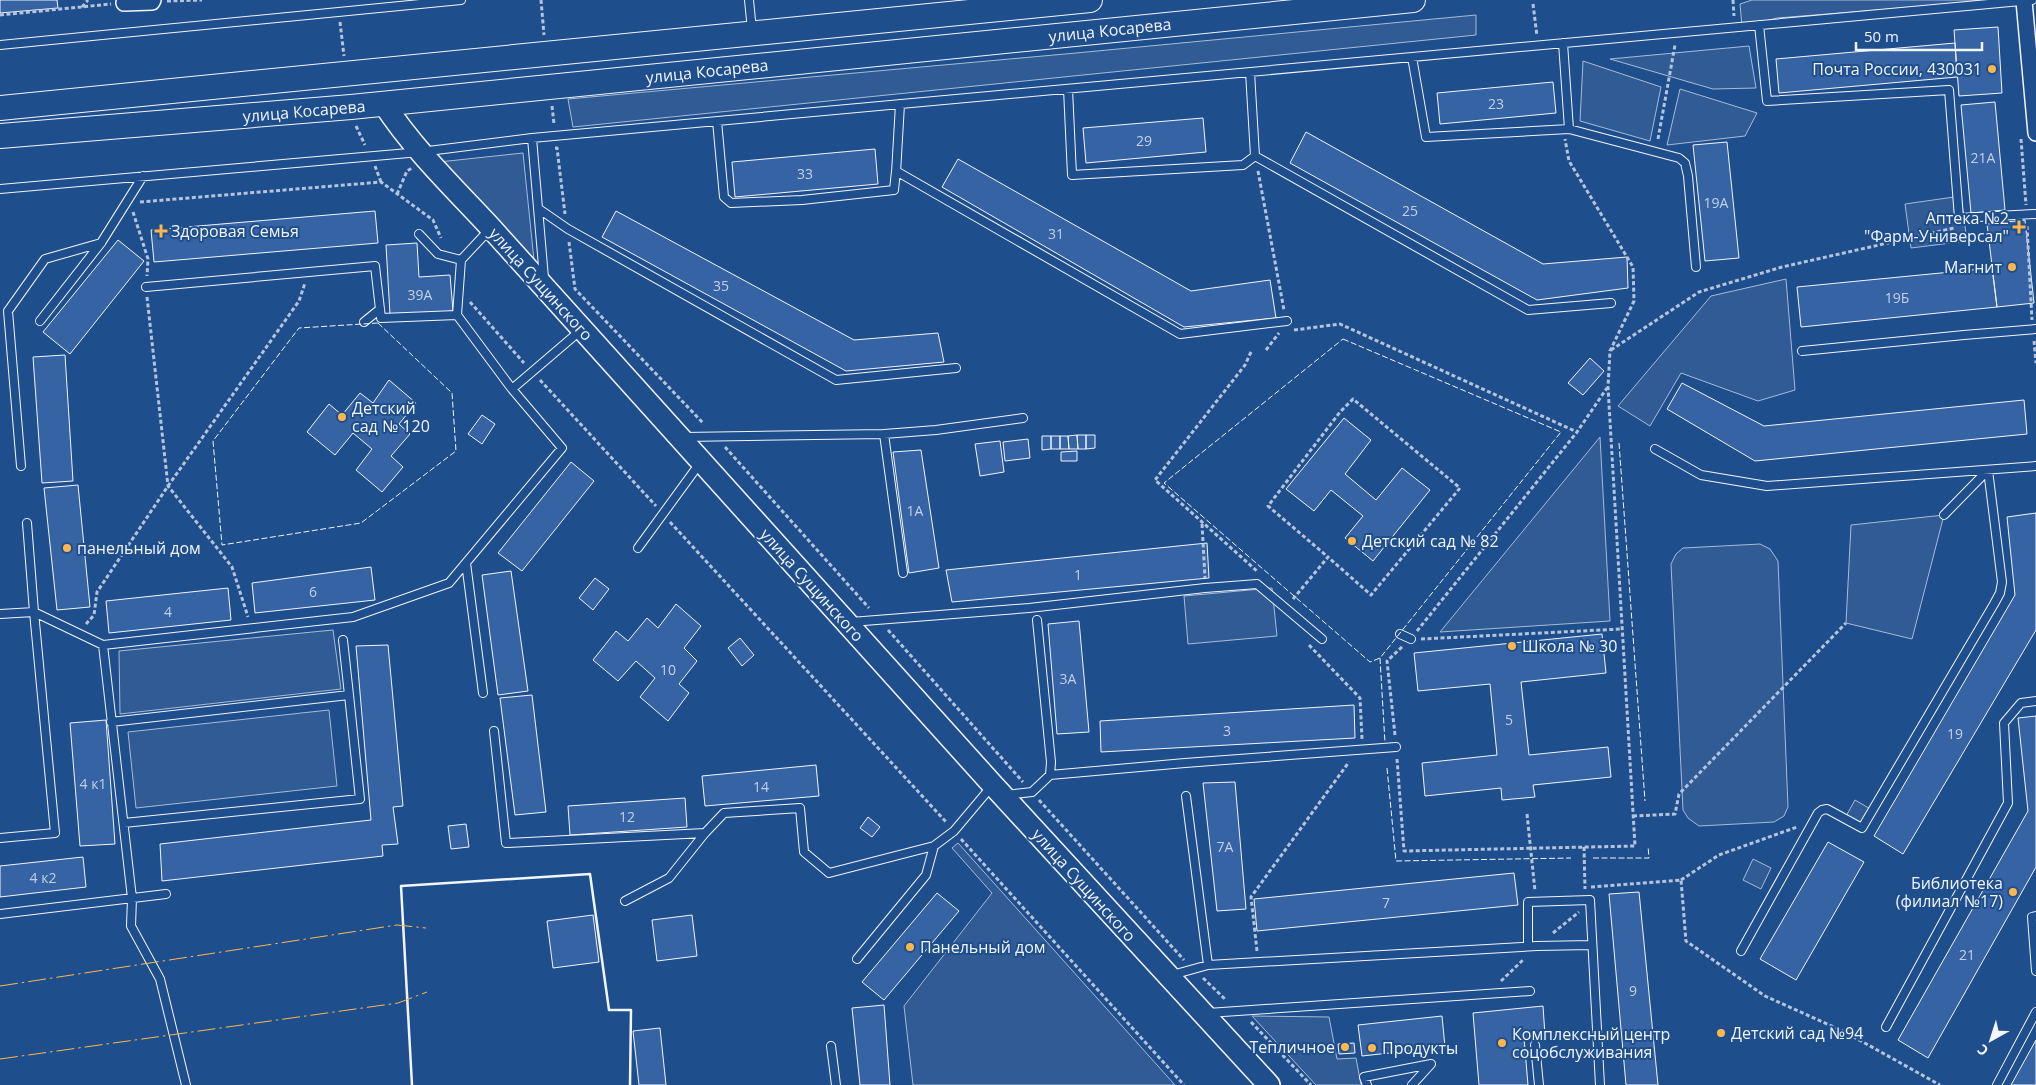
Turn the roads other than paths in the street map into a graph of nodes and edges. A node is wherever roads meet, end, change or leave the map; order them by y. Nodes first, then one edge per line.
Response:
1 (450, 0) edge
2 (461, 0) edge
3 (749, 0) edge
4 (1413, 0) edge
5 (2028, 0) edge
6 (125, 1) edge
7 (152, 1) edge
8 (1076, 1) edge
9 (1758, 25) junction
10 (753, 34) junction
11 (1563, 43) junction
12 (0, 45) edge
13 (1412, 57) junction
14 (380, 71) junction
15 (1250, 72) junction
16 (1068, 89) junction
17 (384, 104) junction
18 (900, 104) junction
19 (0, 108) edge
20 (716, 121) junction
21 (1566, 128) junction
22 (2036, 133) edge
23 (0, 136) edge
24 (532, 138) junction
25 (423, 156) junction
26 (1256, 156) junction
27 (896, 170) junction
28 (142, 176) junction
29 (0, 190) edge
30 (539, 209) junction
31 (2036, 214) edge
32 (491, 228) junction
33 (419, 234) dead end
34 (102, 243) junction
35 (461, 260) junction
36 (1696, 267) dead end
37 (146, 287) road end
38 (544, 288) junction
39 (1612, 303) dead end
40 (380, 309) junction
41 (458, 316) junction
42 (40, 320) dead end
43 (1286, 321) road end
44 (364, 322) dead end
45 (581, 329) junction
46 (2036, 329) edge
47 (1802, 351) dead end
48 (956, 368) dead end
49 (512, 388) junction
50 (1023, 418) dead end
51 (884, 434) junction
52 (679, 437) junction
53 (1655, 449) dead end
54 (701, 462) junction
55 (21, 466) dead end
56 (2036, 466) edge
57 (1988, 470) junction
58 (1944, 516) dead end
59 (27, 523) dead end
60 (638, 548) dead end
61 (466, 563) junction
62 (903, 573) dead end
63 (34, 612) junction
64 (0, 614) edge
65 (1037, 620) dead end
66 (846, 623) junction
67 (1400, 634) dead end
68 (1322, 639) dead end
69 (1410, 639) road end
70 (344, 640) dead end
71 (103, 645) junction
72 (349, 694) junction
73 (483, 694) dead end
74 (2036, 701) edge
75 (111, 722) junction
76 (494, 731) dead end
77 (1396, 747) road end
78 (1050, 775) junction
79 (997, 790) junction
80 (1186, 796) dead end
81 (124, 823) junction
82 (705, 833) junction
83 (0, 838) edge
84 (934, 846) junction
85 (166, 894) dead end
86 (132, 898) junction
87 (625, 901) dead end
88 (0, 914) edge
89 (2036, 916) edge
90 (1591, 945) junction
91 (1528, 946) junction
92 (1741, 951) dead end
93 (857, 959) dead end
94 (1208, 965) junction
95 (2036, 971) edge
96 (1167, 976) junction
97 (1530, 991) dead end
98 (2036, 1012) edge
99 (1202, 1013) junction
100 (1886, 1027) dead end
101 (1535, 1044) dead end
102 (831, 1046) dead end
103 (186, 1085) edge
104 (836, 1085) edge
105 (1269, 1085) edge
106 (1367, 1085) edge
107 (1412, 1085) edge
108 (1539, 1085) edge
109 (1600, 1085) edge
110 (1997, 1085) edge

1 - 2 lane
1 - 12 lane
3 - 10 lane
4 - 17 main road, улица Косарева
5 - 9 lane
5 - 22 street
6 - 7 street
8 - 10 main road, улица Косарева
9 - 11 lane
9 - 31 lane
10 - 14 main road, улица Косарева
11 - 13 lane
11 - 21 lane
13 - 15 lane
13 - 21 lane
14 - 17 main road, улица Сущинского
14 - 19 main road, улица Косарева
15 - 16 lane
15 - 26 lane
16 - 18 lane
16 - 26 lane
17 - 23 main road, улица Косарева
17 - 25 street, улица Сущинского
18 - 20 lane
18 - 27 lane
20 - 24 lane
20 - 27 lane
21 - 36 lane
24 - 25 lane
24 - 30 lane
25 - 28 lane
25 - 32 street, улица Сущинского
26 - 39 lane
27 - 43 lane
28 - 29 lane
28 - 34 lane
30 - 38 lane
30 - 48 lane
32 - 35 lane
32 - 38 street, улица Сущинского
33 - 35 lane
34 - 42 lane
34 - 55 lane
35 - 41 lane
37 - 40 lane
38 - 45 street, улица Сущинского
40 - 41 lane
40 - 44 lane
41 - 49 lane
45 - 49 lane
45 - 52 street, улица Сущинского
46 - 47 lane
49 - 61 lane
50 - 51 lane
51 - 52 lane
51 - 62 lane
52 - 54 street, улица Сущинского
53 - 57 lane
54 - 60 lane
54 - 66 street, улица Сущинского
56 - 57 lane
57 - 58 lane
57 - 92 lane
59 - 63 lane
61 - 71 lane
61 - 73 lane
63 - 64 lane
63 - 71 lane
63 - 83 lane
65 - 78 lane
66 - 68 lane
66 - 79 street, улица Сущинского
67 - 69 lane
70 - 72 lane
71 - 75 lane
72 - 75 lane
72 - 81 lane
74 - 100 lane
75 - 81 lane
76 - 82 lane
77 - 78 lane
78 - 79 lane
79 - 84 lane
79 - 96 street, улица Сущинского
80 - 94 lane
81 - 86 lane
82 - 84 lane
82 - 87 lane
84 - 93 lane
85 - 86 lane
86 - 88 lane
86 - 103 lane
89 - 95 lane
90 - 91 lane
90 - 91 lane
90 - 109 lane
91 - 94 lane
94 - 96 lane
96 - 99 street, улица Сущинского
97 - 99 lane
98 - 110 lane
99 - 105 street, улица Сущинского
101 - 108 lane
102 - 104 lane
106 - 107 lane

